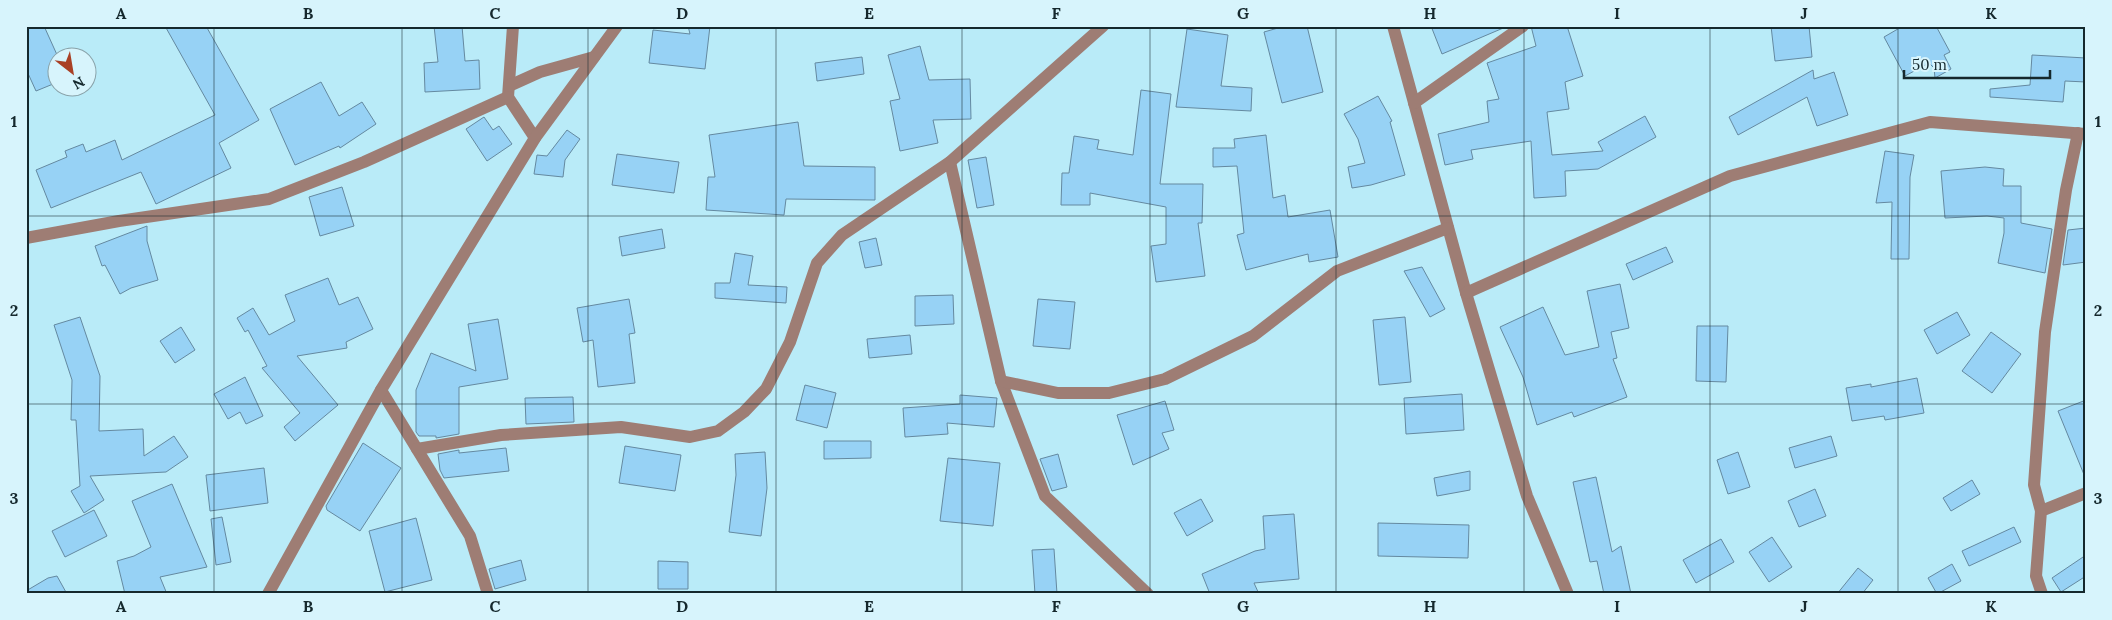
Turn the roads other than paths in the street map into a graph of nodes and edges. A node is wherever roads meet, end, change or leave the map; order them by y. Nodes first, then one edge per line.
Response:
1 (513, 26) edge
2 (617, 26) edge
3 (1104, 26) edge
4 (1393, 26) edge
5 (1523, 26) edge
6 (594, 57) junction
7 (509, 91) junction
8 (1414, 103) junction
9 (2082, 134) edge
10 (535, 138) junction
11 (950, 162) junction
12 (1448, 228) junction
13 (26, 238) edge
14 (1466, 293) junction
15 (1001, 381) junction
16 (381, 390) junction
17 (417, 449) junction
18 (2086, 493) edge
19 (2042, 511) junction
20 (268, 594) edge
21 (488, 594) edge
22 (1148, 594) edge
23 (1568, 594) edge
24 (2042, 594) edge

1 - 7 street
2 - 6 street
3 - 11 street
4 - 8 street
5 - 8 street
6 - 7 street
6 - 10 street
7 - 10 street
7 - 13 street
8 - 12 street
9 - 14 street
9 - 19 street
10 - 16 street
11 - 15 street
11 - 17 street
12 - 14 street
12 - 15 street
14 - 23 street
15 - 22 street
16 - 17 street
16 - 20 street
17 - 21 street
18 - 19 street
19 - 24 street

